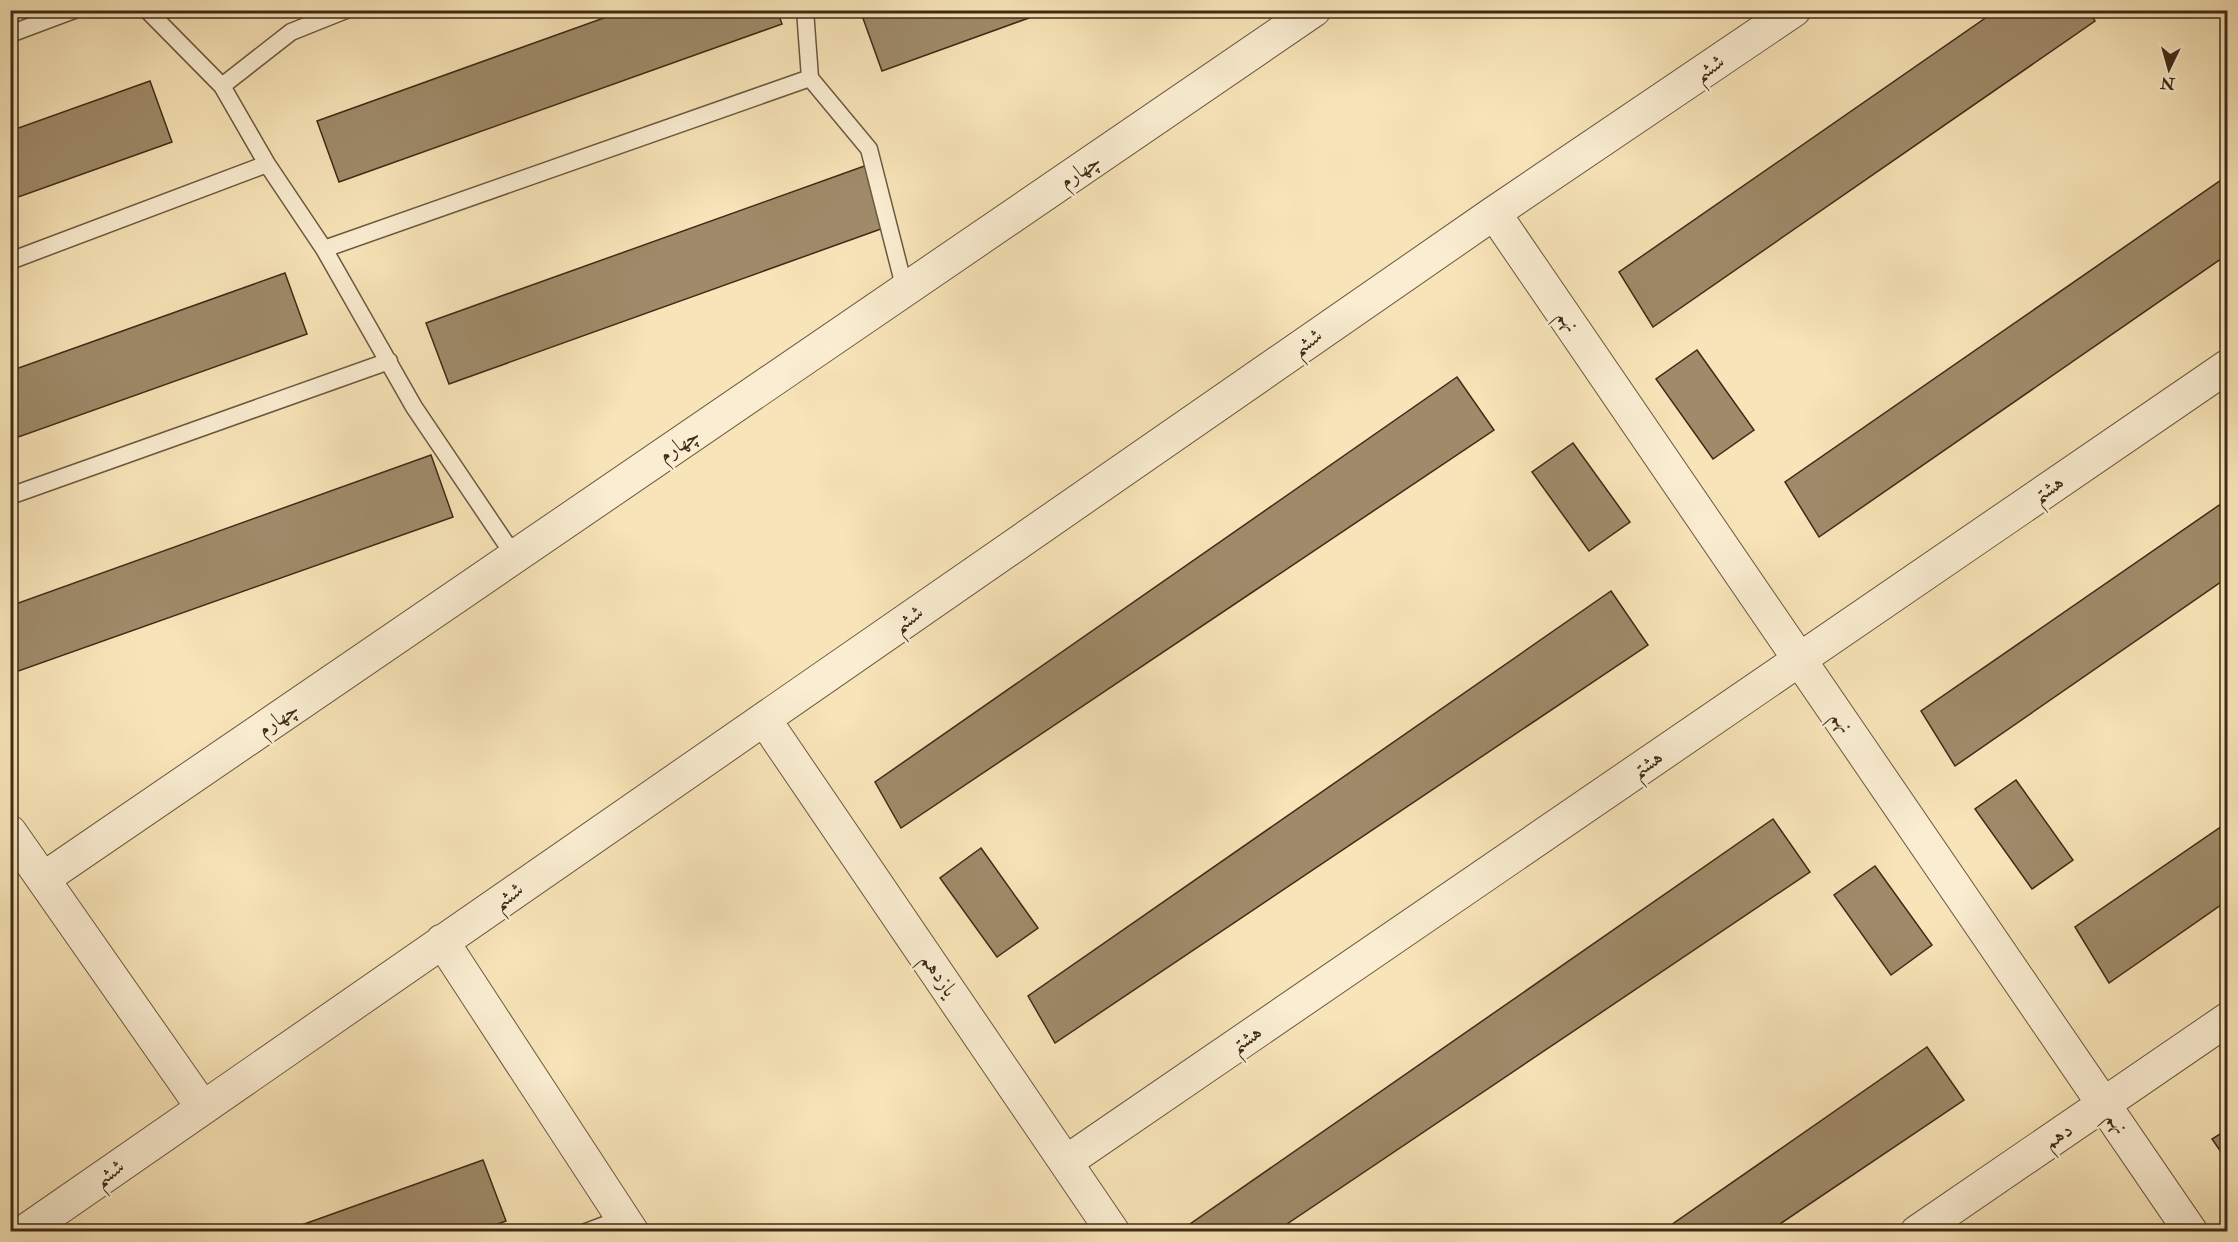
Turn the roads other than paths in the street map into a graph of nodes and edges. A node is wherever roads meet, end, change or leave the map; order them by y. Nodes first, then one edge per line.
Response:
1 (74, 10) edge
2 (147, 10) edge
3 (346, 10) edge
4 (805, 10) edge
5 (1314, 10) edge
6 (1794, 10) edge
7 (10, 33) edge
8 (810, 78) junction
9 (222, 86) junction
10 (267, 164) junction
11 (1494, 213) junction
12 (324, 249) junction
13 (10, 261) edge
14 (905, 290) junction
15 (389, 361) junction
16 (2228, 366) edge
17 (10, 496) edge
18 (515, 557) junction
19 (1799, 660) junction
20 (764, 719) junction
21 (10, 832) edge
22 (43, 879) junction
23 (442, 941) junction
24 (2228, 1019) edge
25 (2103, 1104) junction
26 (203, 1108) junction
27 (1066, 1162) junction
28 (627, 1225) edge
29 (24, 1232) edge
30 (586, 1232) edge
31 (1113, 1232) edge
32 (1917, 1232) edge
33 (2190, 1232) edge

1 - 7 lane
2 - 9 lane
3 - 9 lane
4 - 8 lane
5 - 14 street, چهارم
6 - 11 street, ششم
8 - 12 lane
8 - 14 lane
9 - 10 lane
10 - 12 lane
10 - 13 lane
11 - 19 street, نهم
11 - 20 street, ششم
12 - 15 lane
14 - 18 street, چهارم
15 - 17 lane
15 - 18 lane
16 - 19 street, هشتم
18 - 22 street, چهارم
19 - 25 street, نهم
19 - 27 street, هشتم
20 - 23 street, ششم
20 - 27 street, یازدهم
21 - 22 street
22 - 26 street
23 - 26 street, ششم
23 - 28 street
24 - 25 street, دهم
25 - 32 street, دهم
25 - 33 street, نهم
26 - 29 street, ششم
27 - 31 street, یازدهم
28 - 30 lane

